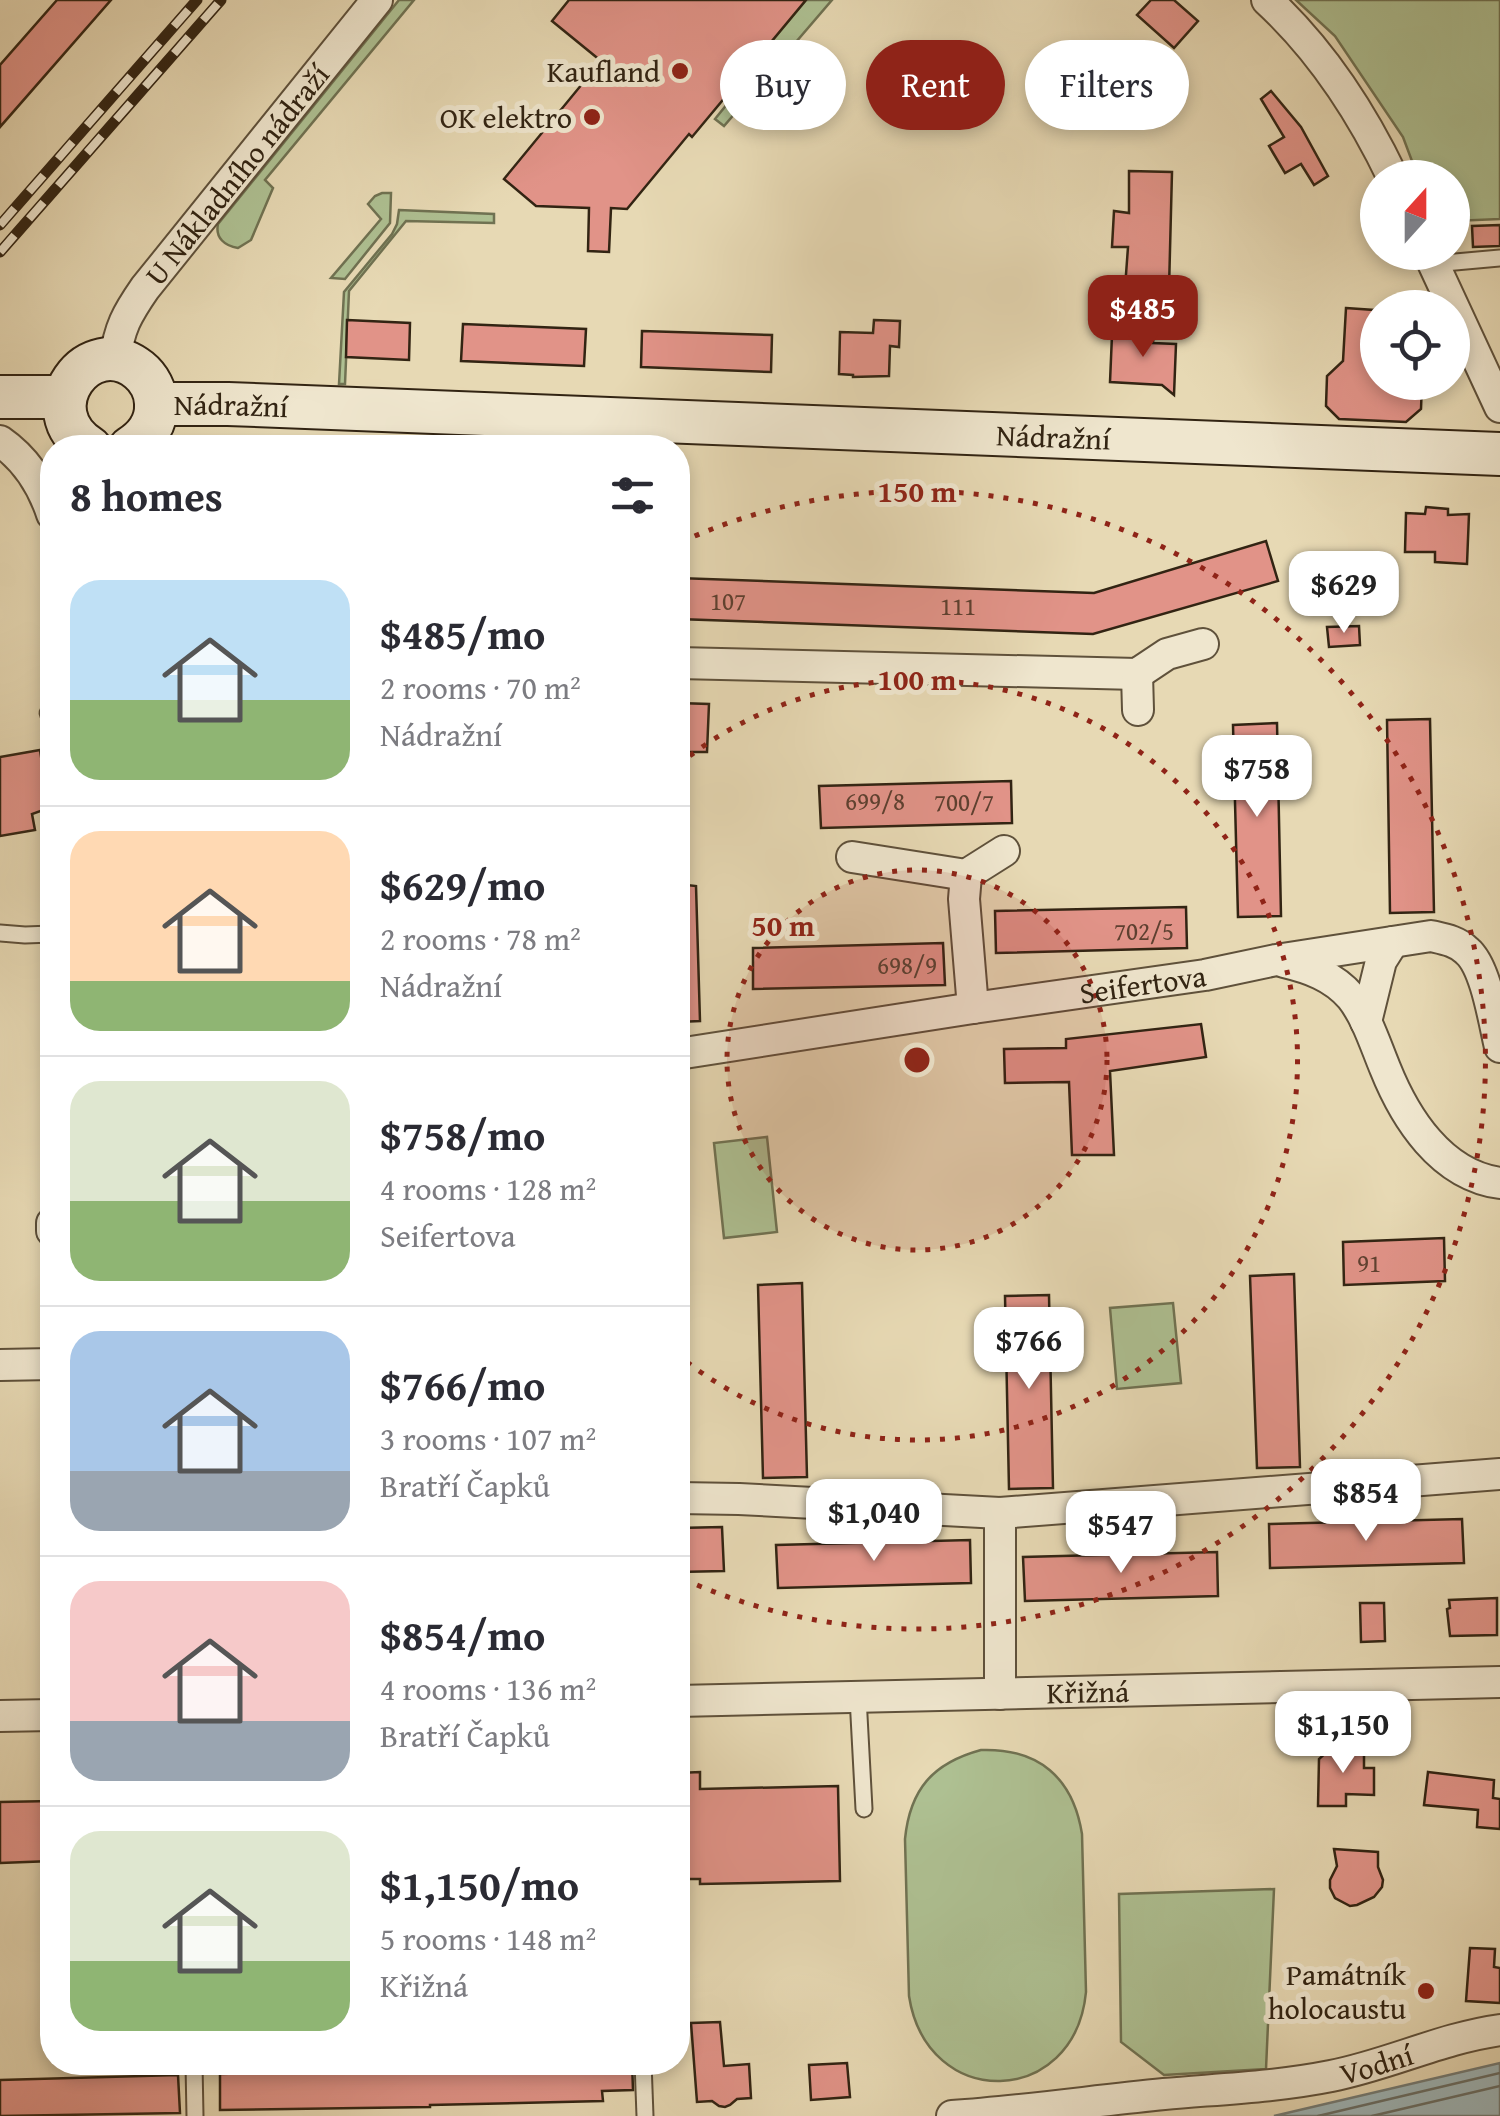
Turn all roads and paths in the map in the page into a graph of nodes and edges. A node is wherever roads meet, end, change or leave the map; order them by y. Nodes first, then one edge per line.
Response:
1 (377, 0) edge
2 (1267, 0) edge
3 (1384, 160) edge
4 (1470, 258) edge
5 (1500, 258) edge
6 (1436, 270) edge
7 (115, 360) junction
8 (65, 396) junction
9 (0, 398) edge
10 (156, 404) junction
11 (1500, 407) edge
12 (604, 433) edge
13 (75, 435) edge
14 (146, 435) edge
15 (689, 435) edge
16 (690, 435) edge
17 (0, 441) edge
18 (1500, 454) edge
19 (40, 485) edge
20 (1203, 644) dead end
21 (690, 663) edge
22 (1136, 674) junction
23 (1138, 710) dead end
24 (1004, 851) dead end
25 (852, 857) dead end
26 (966, 875) junction
27 (0, 933) edge
28 (40, 934) edge
29 (1393, 942) junction
30 (1276, 960) junction
31 (973, 1008) junction
32 (1366, 1022) junction
33 (1500, 1047) edge
34 (690, 1052) edge
35 (1500, 1183) edge
36 (40, 1364) edge
37 (0, 1366) edge
38 (1500, 1474) edge
39 (690, 1498) edge
40 (1000, 1513) junction
41 (1500, 1682) edge
42 (1000, 1694) junction
43 (858, 1697) junction
44 (690, 1701) edge
45 (40, 1715) edge
46 (0, 1716) edge
47 (864, 1810) dead end
48 (1500, 2030) edge
49 (194, 2075) edge
50 (643, 2075) edge
51 (195, 2116) edge
52 (645, 2116) edge
53 (952, 2116) edge

1 - 7 street, U Nákladního nádraží
2 - 3 street
4 - 5 lane
6 - 11 street
7 - 8 main road
7 - 10 main road, Nádražní
8 - 9 main road
8 - 13 main road
10 - 12 main road, Nádražní
10 - 14 main road, Nádražní
12 - 15 main road, Nádražní
16 - 18 main road, Nádražní
17 - 19 street
20 - 22 street
21 - 22 street
22 - 23 street
24 - 26 street
25 - 26 street
26 - 31 street
27 - 28 lane
29 - 30 street
29 - 32 street
29 - 33 street
30 - 31 street, Seifertova
30 - 32 street, Seifertova
31 - 34 street, Seifertova
32 - 35 street, Seifertova
36 - 37 street
38 - 40 street
39 - 40 street
40 - 42 street
41 - 42 street, Křižná
42 - 43 street, Křižná
43 - 44 street, Křižná
43 - 47 lane
45 - 46 street
48 - 53 street, Vodní
49 - 51 lane
50 - 52 lane

